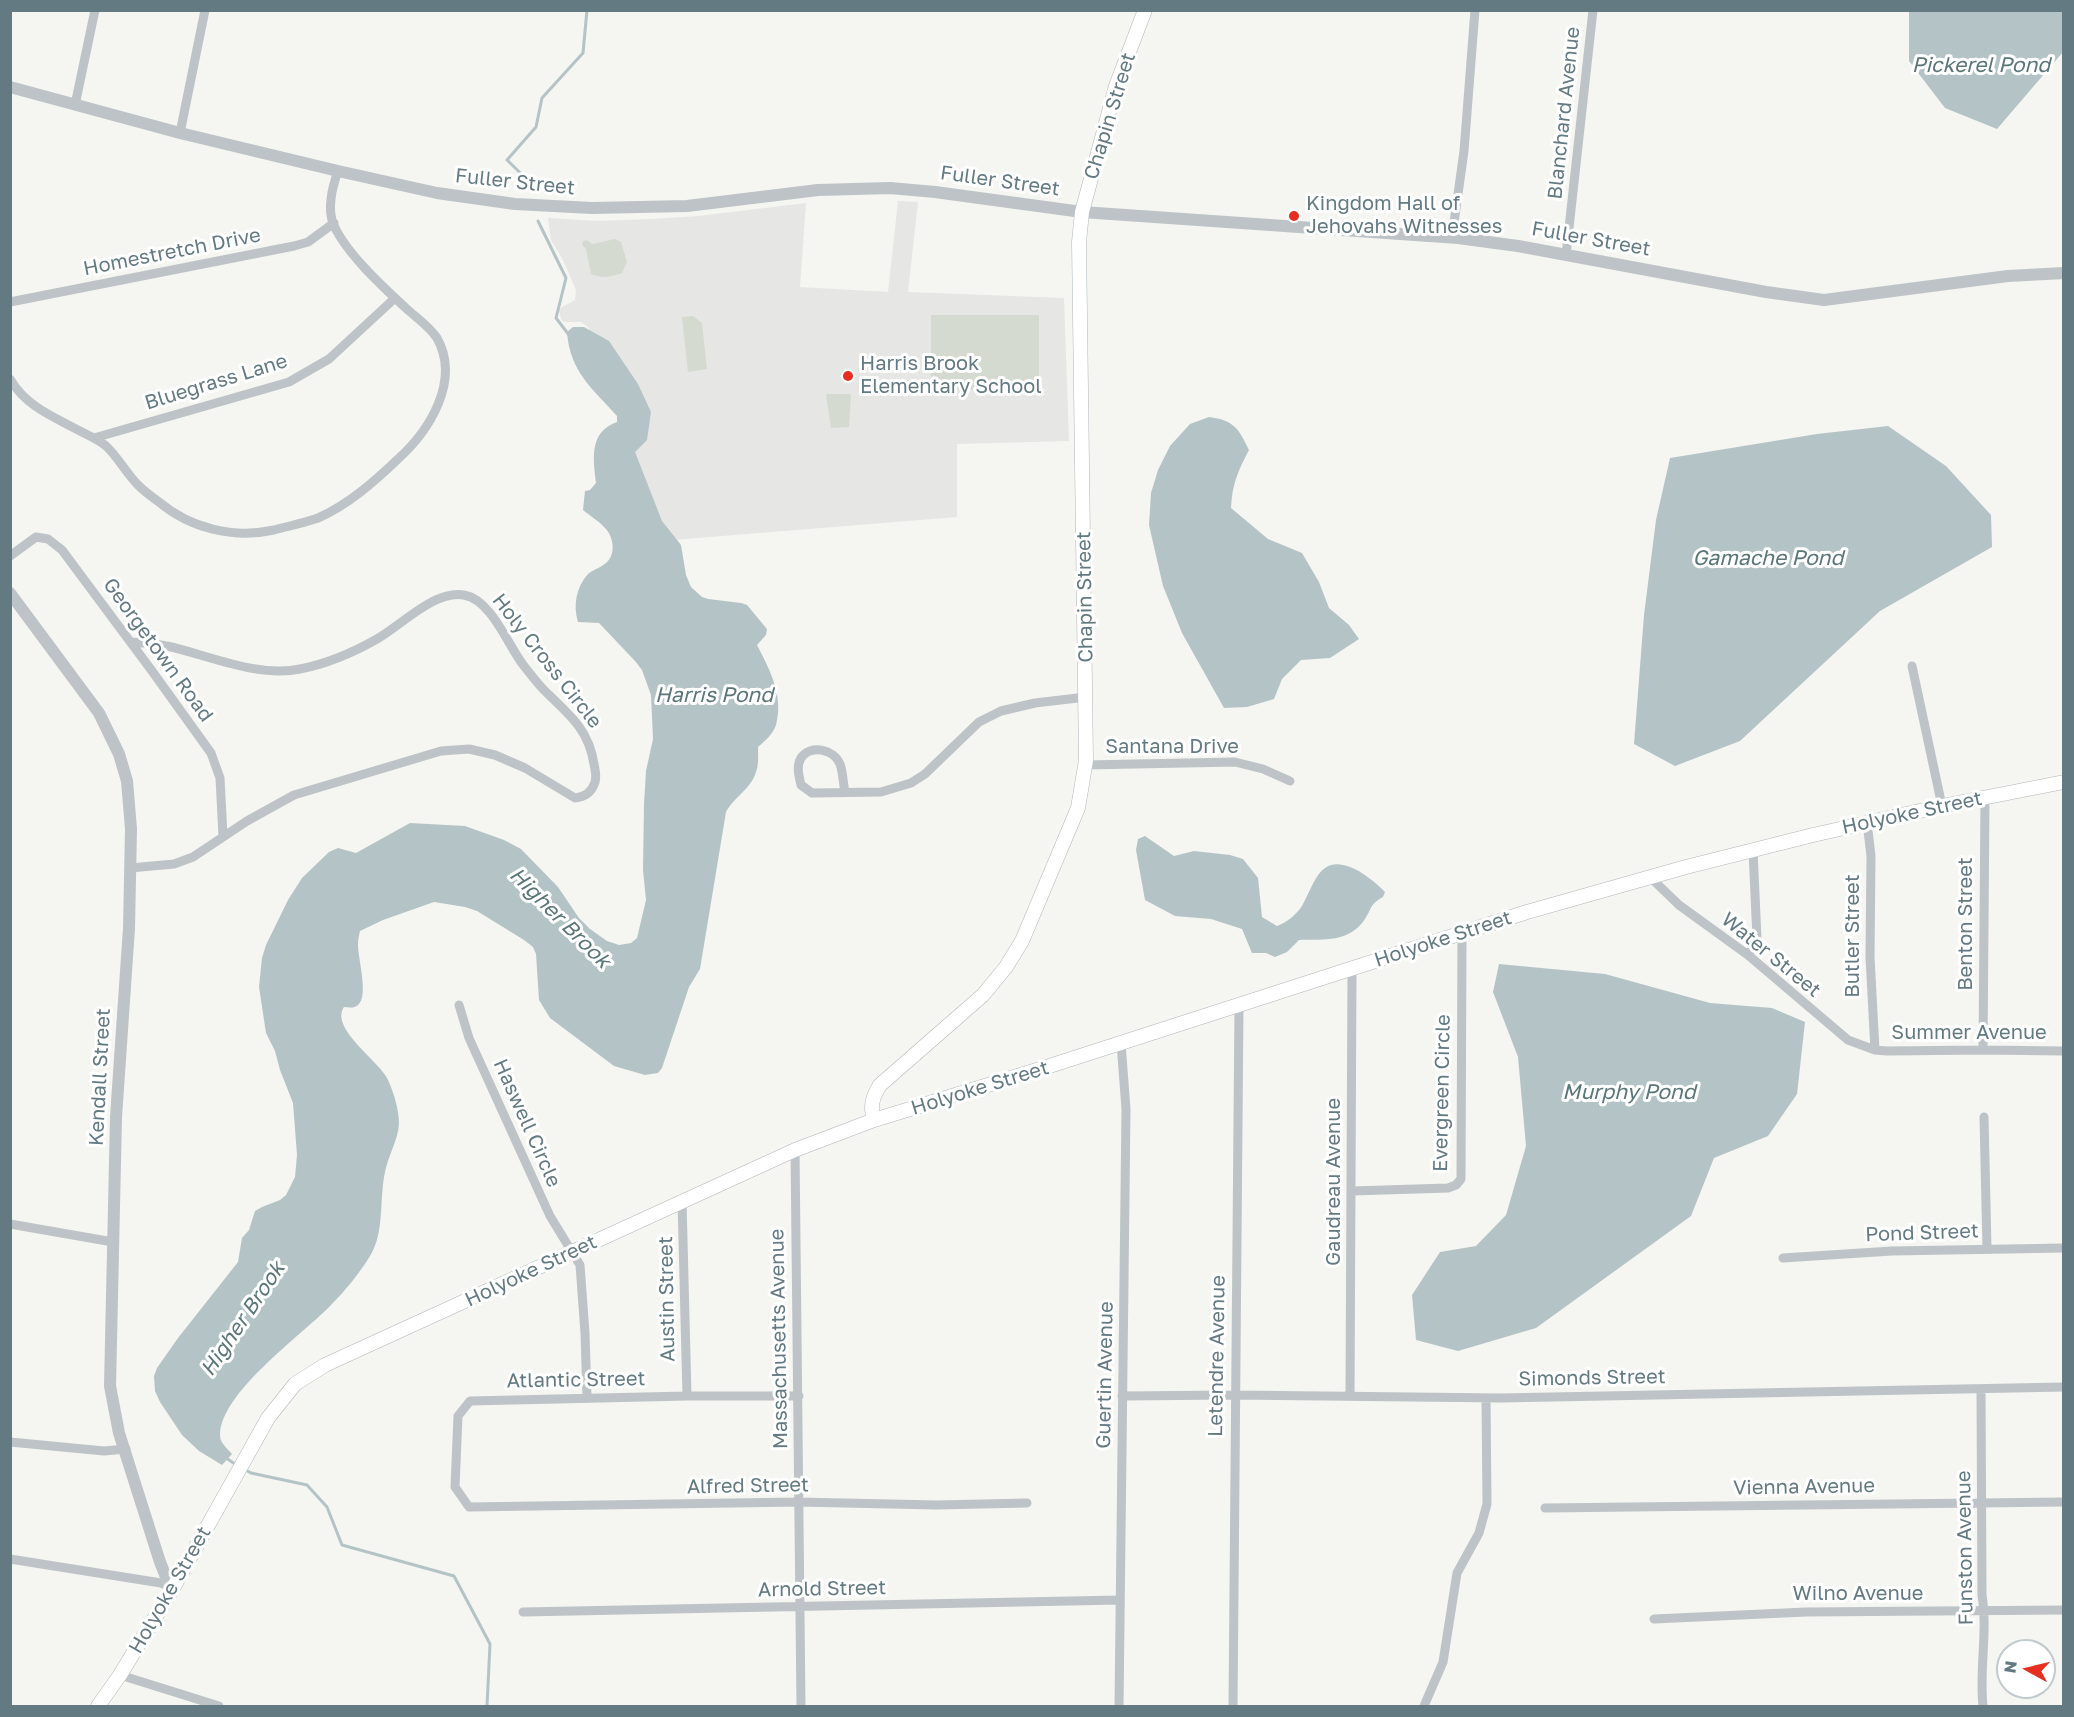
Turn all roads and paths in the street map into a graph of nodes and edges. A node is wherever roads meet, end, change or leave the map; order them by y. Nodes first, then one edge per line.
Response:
1 (95, 10) edge
2 (205, 10) edge
3 (1145, 10) edge
4 (1475, 10) edge
5 (1593, 10) edge
6 (10, 87) edge
7 (75, 105) junction
8 (180, 133) junction
9 (338, 171) junction
10 (1082, 212) junction
11 (334, 223) junction
12 (1452, 237) junction
13 (1566, 255) junction
14 (2064, 273) edge
15 (395, 297) junction
16 (10, 302) edge
17 (10, 379) edge
18 (94, 438) junction
19 (10, 556) edge
20 (10, 593) edge
21 (130, 642) junction
22 (1912, 666) dead end
23 (1086, 697) junction
24 (1086, 765) junction
25 (1290, 781) dead end
26 (2064, 782) edge
27 (845, 792) junction
28 (1985, 798) junction
29 (1942, 806) junction
30 (1867, 822) junction
31 (223, 836) junction
32 (1753, 850) junction
33 (130, 868) junction
34 (1651, 878) junction
35 (1462, 932) junction
36 (1748, 955) junction
37 (1352, 968) junction
38 (459, 1005) dead end
39 (1239, 1005) junction
40 (1121, 1043) junction
41 (1875, 1050) junction
42 (1983, 1050) junction
43 (2064, 1051) edge
44 (1984, 1117) dead end
45 (874, 1120) junction
46 (795, 1150) junction
47 (1352, 1191) junction
48 (682, 1201) junction
49 (10, 1224) edge
50 (114, 1242) junction
51 (2064, 1248) edge
52 (1987, 1249) junction
53 (572, 1252) junction
54 (1783, 1258) dead end
55 (2064, 1387) edge
56 (1981, 1389) junction
57 (1234, 1395) junction
58 (687, 1396) junction
59 (799, 1396) junction
60 (1122, 1396) junction
61 (1350, 1396) junction
62 (587, 1398) junction
63 (1486, 1398) junction
64 (10, 1442) edge
65 (126, 1449) junction
66 (798, 1502) junction
67 (2064, 1502) edge
68 (1027, 1503) dead end
69 (1982, 1503) junction
70 (469, 1507) joint
71 (1545, 1508) dead end
72 (10, 1559) edge
73 (173, 1588) junction
74 (1120, 1600) junction
75 (799, 1608) junction
76 (2064, 1610) edge
77 (1985, 1611) junction
78 (523, 1612) dead end
79 (1654, 1619) dead end
80 (120, 1675) junction
81 (98, 1707) edge
82 (219, 1707) edge
83 (801, 1707) edge
84 (1119, 1707) edge
85 (1233, 1707) edge
86 (1424, 1707) edge
87 (1983, 1707) edge

1 - 7 street
2 - 8 street
3 - 10 main road, Chapin Street
4 - 12 street
5 - 13 street, Blanchard Avenue
6 - 7 street, Fuller Street
7 - 8 street, Fuller Street
8 - 9 street, Fuller Street
9 - 10 street, Fuller Street
9 - 11 street
10 - 12 street, Fuller Street
10 - 23 main road, Chapin Street
11 - 15 street
11 - 16 street, Homestretch Drive
12 - 13 street, Fuller Street
13 - 14 street, Fuller Street
15 - 18 street, Bluegrass Lane
15 - 18 street
17 - 18 street
19 - 21 street, Georgetown Road
20 - 33 street, Kendall Street
21 - 31 street, Georgetown Road
21 - 31 street, Holy Cross Circle
22 - 29 street
23 - 24 main road, Chapin Street
23 - 27 street
24 - 25 street, Santana Drive
24 - 45 main road, Chapin Street
26 - 28 main road, Holyoke Street
27 - 27 street
28 - 29 main road, Holyoke Street
28 - 42 street, Benton Street
29 - 30 main road, Holyoke Street
30 - 32 main road, Holyoke Street
30 - 41 street, Butler Street
31 - 33 street, Holy Cross Circle
32 - 34 main road, Holyoke Street
32 - 36 street
33 - 50 street, Kendall Street
34 - 35 main road, Holyoke Street
34 - 36 street, Water Street
35 - 37 main road, Holyoke Street
35 - 47 street, Evergreen Circle
36 - 41 street, Water Street
37 - 39 main road, Holyoke Street
37 - 47 street, Gaudreau Avenue
38 - 53 street, Haswell Circle
39 - 40 main road, Holyoke Street
39 - 57 street, Letendre Avenue
40 - 45 main road, Holyoke Street
40 - 60 street, Guertin Avenue
41 - 42 street, Summer Avenue
42 - 43 street, Summer Avenue
44 - 52 street
45 - 46 main road, Holyoke Street
46 - 48 main road, Holyoke Street
46 - 59 street, Massachusetts Avenue
47 - 61 street, Gaudreau Avenue
48 - 53 main road, Holyoke Street
48 - 58 street, Austin Street
49 - 50 street
50 - 65 street, Kendall Street
51 - 52 street, Pond Street
52 - 54 street, Pond Street
53 - 62 street, Haswell Circle
53 - 73 main road, Holyoke Street
55 - 56 street, Simonds Street
56 - 63 street, Simonds Street
56 - 69 street, Funston Avenue
57 - 60 street, Simonds Street
57 - 61 street, Simonds Street
57 - 85 street, Letendre Avenue
58 - 59 street, Atlantic Street
58 - 62 street, Atlantic Street
59 - 66 street, Massachusetts Avenue
60 - 74 street, Guertin Avenue
61 - 63 street, Simonds Street
62 - 70 street, Atlantic Street
63 - 86 street
64 - 65 street
65 - 73 street, Kendall Street
66 - 68 street, Alfred Street
66 - 70 street, Alfred Street
66 - 75 street, Massachusetts Avenue
67 - 69 street, Vienna Avenue
69 - 71 street, Vienna Avenue
69 - 77 street, Funston Avenue
72 - 73 street
73 - 80 main road, Holyoke Street
74 - 75 street, Arnold Street
74 - 84 street, Guertin Avenue
75 - 78 street, Arnold Street
75 - 83 street, Massachusetts Avenue
76 - 77 street, Wilno Avenue
77 - 79 street, Wilno Avenue
77 - 87 street, Funston Avenue
80 - 81 main road, Holyoke Street
80 - 82 street

